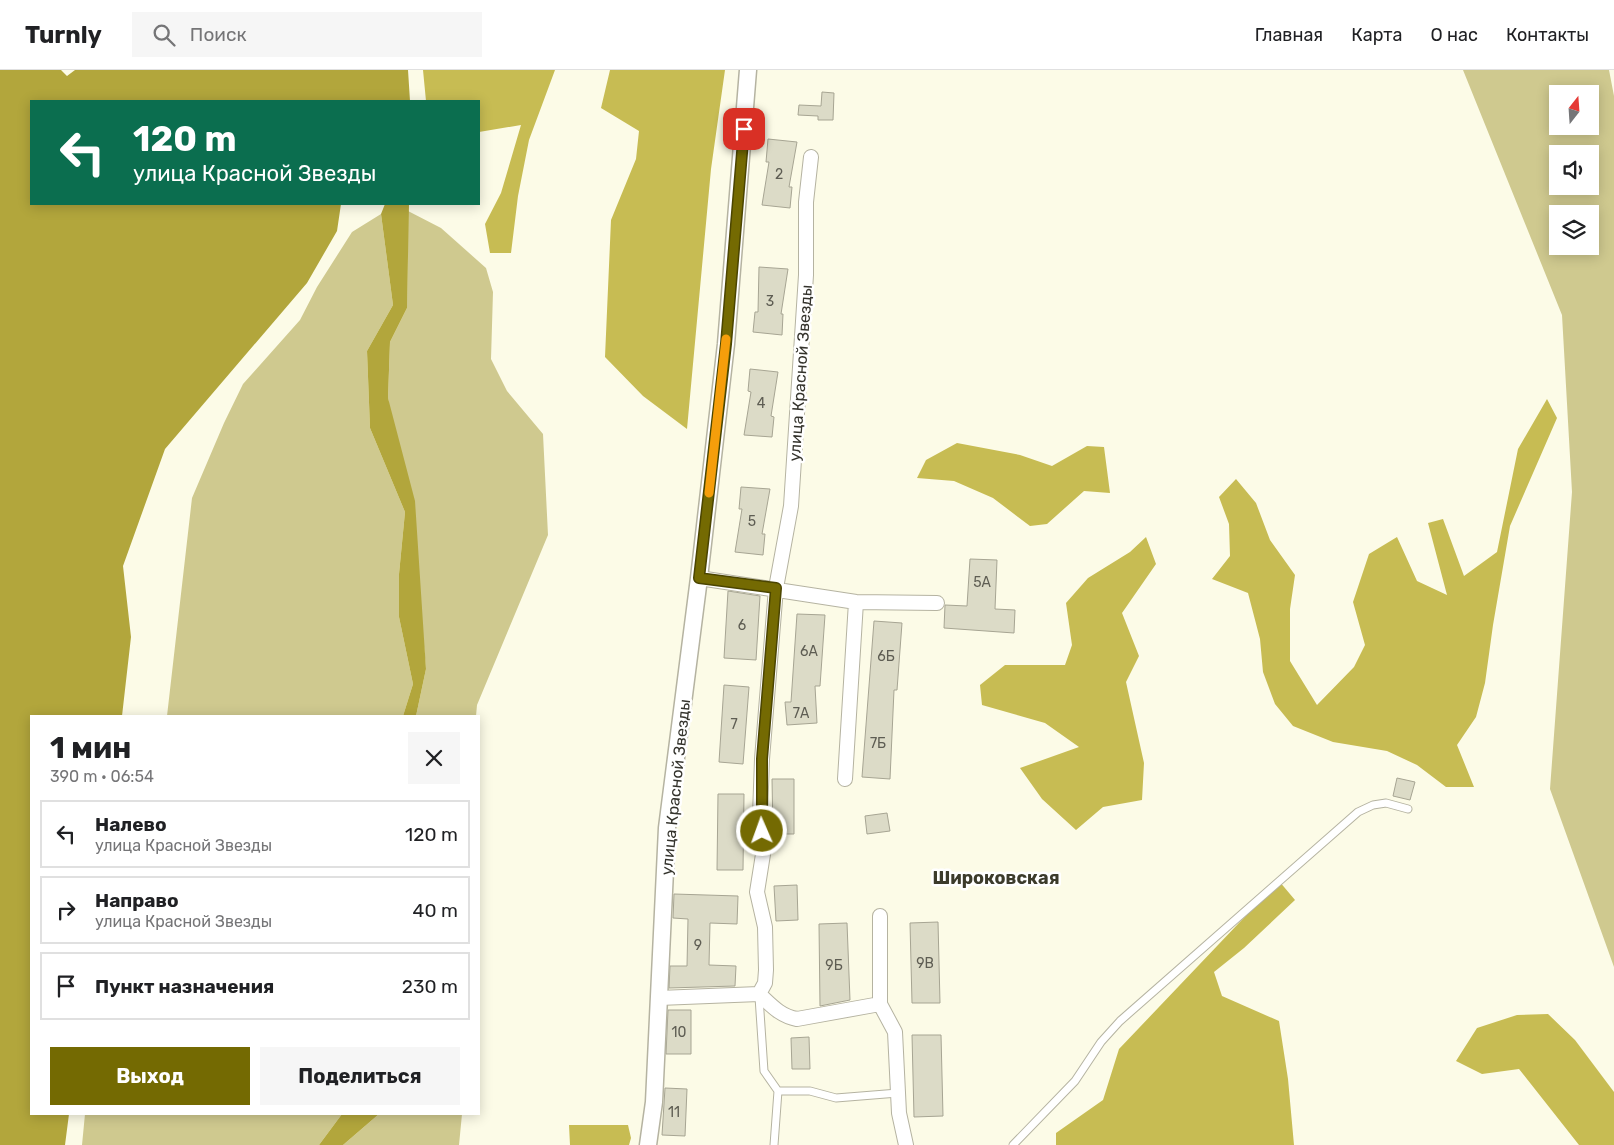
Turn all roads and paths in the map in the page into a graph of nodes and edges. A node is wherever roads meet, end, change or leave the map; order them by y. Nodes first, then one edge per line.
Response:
1 (748, 70) edge
2 (811, 157) dead end
3 (699, 578) junction
4 (776, 588) junction
5 (856, 602) junction
6 (936, 603) dead end
7 (846, 779) dead end
8 (1408, 809) dead end
9 (880, 916) dead end
10 (759, 994) junction
11 (659, 998) junction
12 (880, 1004) junction
13 (778, 1091) junction
14 (898, 1092) junction
15 (648, 1145) edge
16 (774, 1145) edge
17 (906, 1145) edge
18 (1012, 1145) edge

1 - 3 street, улица Красной Звезды
2 - 4 street, улица Красной Звезды
3 - 4 street
3 - 11 street, улица Красной Звезды
4 - 5 street
4 - 10 street, улица Красной Звезды
5 - 6 street
5 - 7 street
8 - 18 lane
9 - 12 street
10 - 11 street
10 - 12 street
10 - 13 lane
11 - 15 street, улица Красной Звезды
12 - 14 street
13 - 14 lane
13 - 16 lane
14 - 17 street

